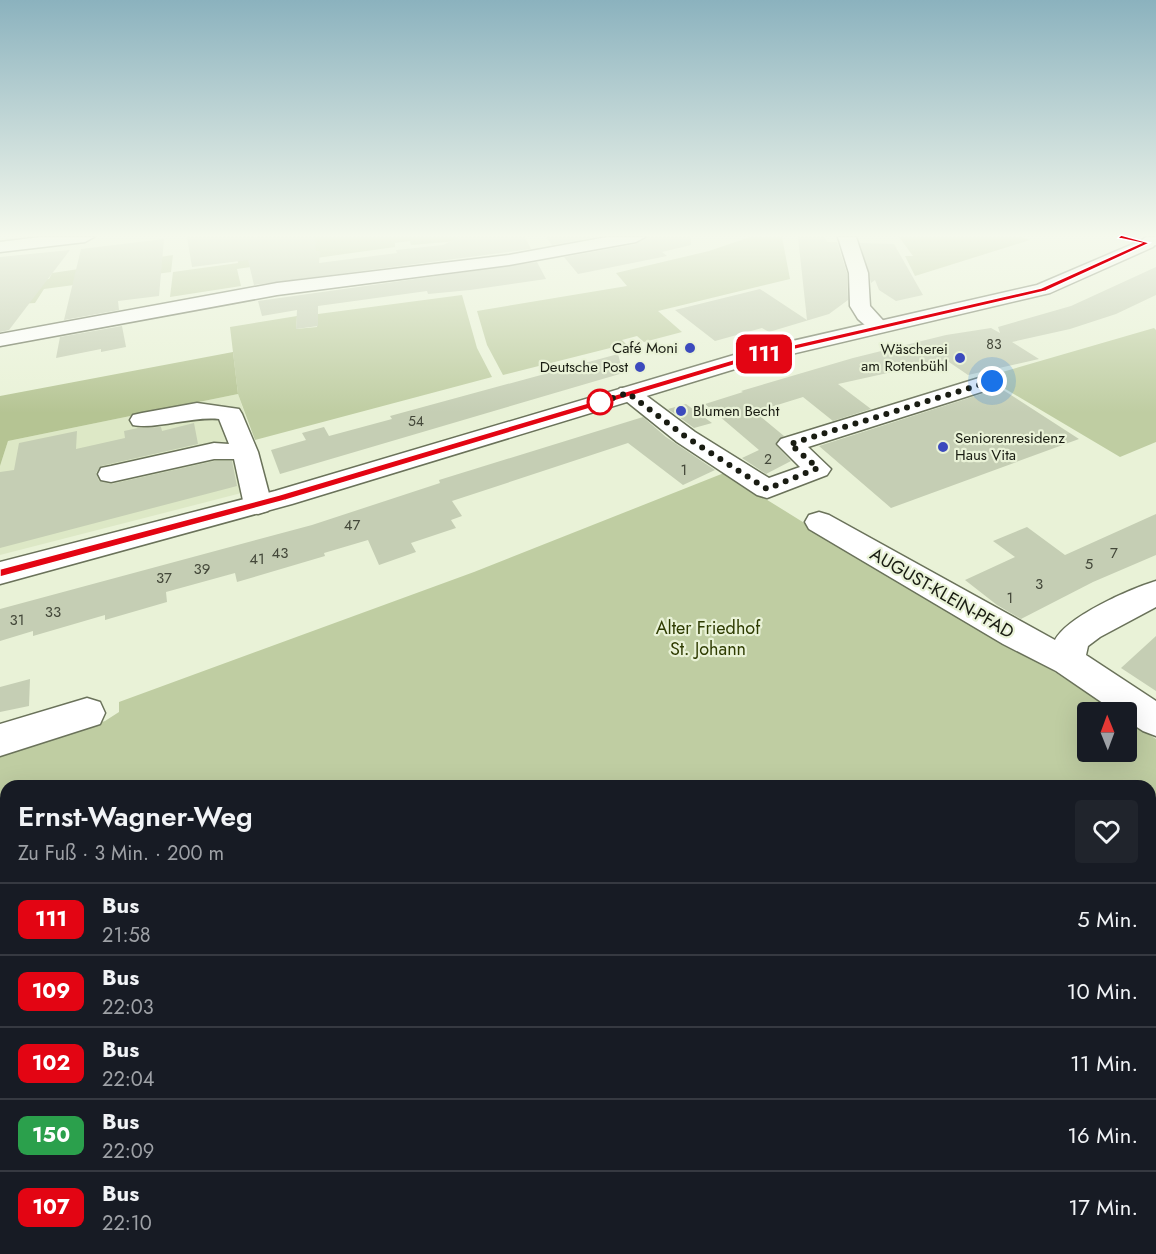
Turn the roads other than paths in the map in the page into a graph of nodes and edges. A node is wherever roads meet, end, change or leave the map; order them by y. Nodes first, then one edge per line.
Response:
1 (242, 296) edge
2 (858, 296) edge
3 (1015, 296) edge
4 (879, 327) junction
5 (0, 340) edge
6 (992, 381) dead end
7 (628, 393) junction
8 (142, 420) dead end
9 (245, 452) junction
10 (111, 474) dead end
11 (258, 505) junction
12 (819, 522) dead end
13 (0, 573) edge
14 (1156, 593) edge
15 (1068, 661) junction
16 (87, 713) dead end
17 (1156, 720) edge
18 (0, 740) edge

1 - 5 street
2 - 4 street
3 - 4 street
4 - 7 street
6 - 7 street
7 - 11 street
8 - 9 street
9 - 10 street
9 - 11 street
11 - 13 street
12 - 15 street, AUGUST-KLEIN-PFAD
14 - 15 street
15 - 17 street, AUGUST-KLEIN-PFAD
16 - 18 street

